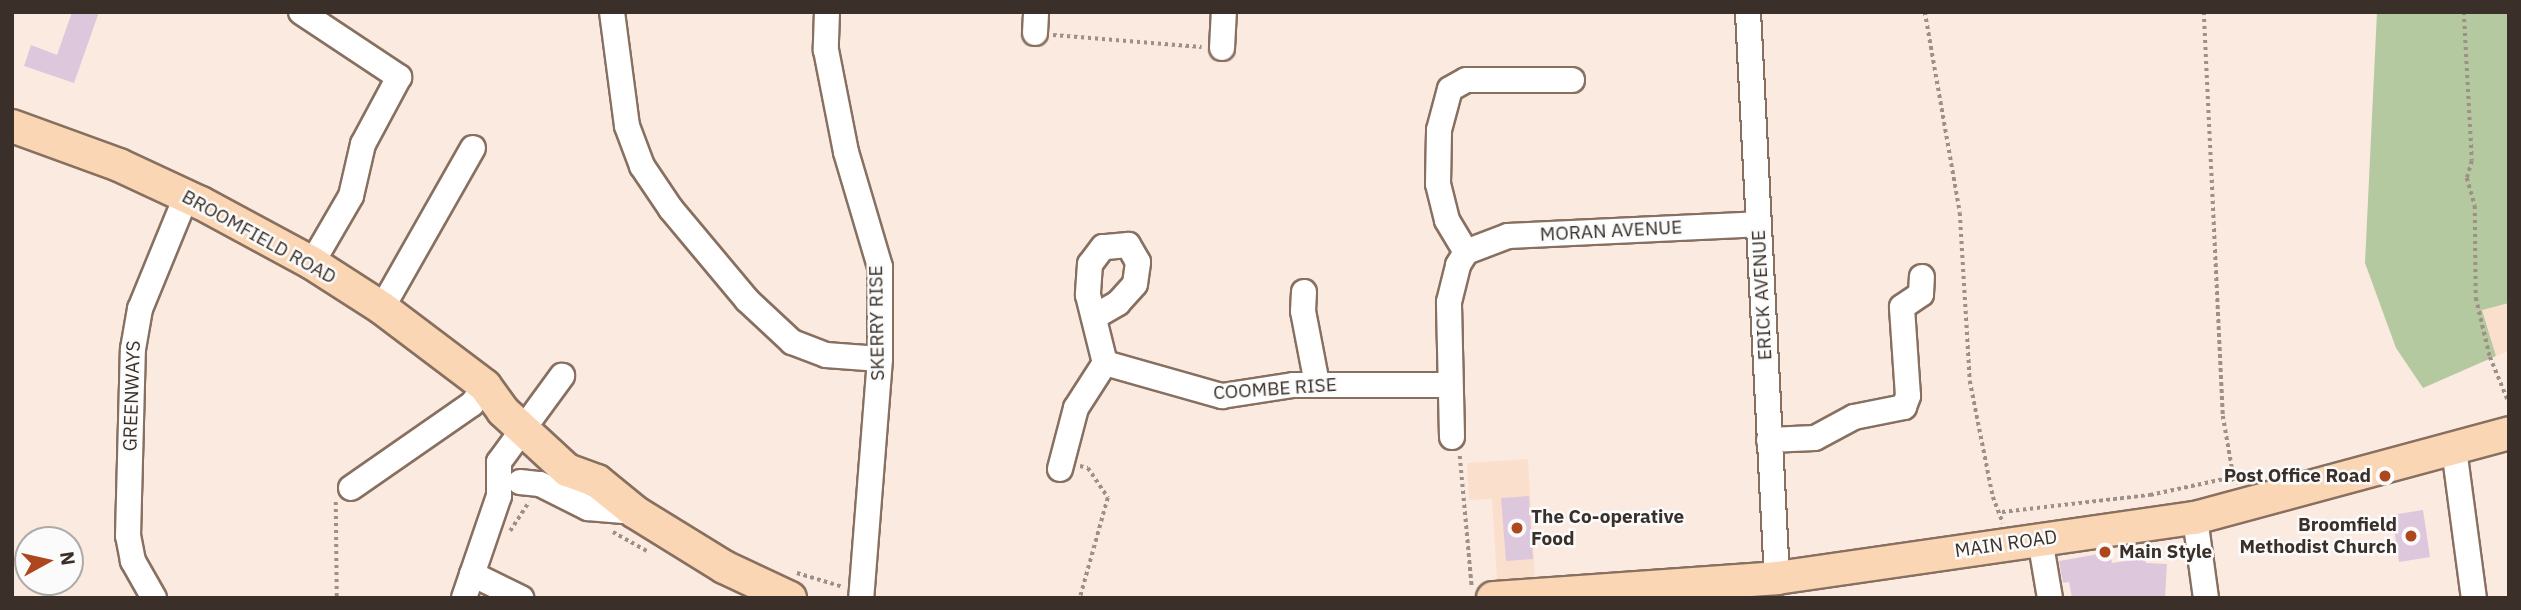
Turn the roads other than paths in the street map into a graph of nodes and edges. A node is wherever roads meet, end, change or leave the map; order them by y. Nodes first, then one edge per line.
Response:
1 (301, 12) edge
2 (612, 12) edge
3 (827, 12) edge
4 (1224, 12) edge
5 (1748, 12) edge
6 (1222, 48) road end
7 (1572, 80) dead end
8 (12, 127) edge
9 (473, 148) dead end
10 (186, 197) junction
11 (1758, 224) junction
12 (1466, 252) junction
13 (312, 263) junction
14 (1922, 277) dead end
15 (1304, 292) dead end
16 (382, 308) junction
17 (1094, 317) dead end
18 (880, 359) junction
19 (1105, 363) junction
20 (562, 376) dead end
21 (1317, 384) junction
22 (1450, 385) junction
23 (489, 390) junction
24 (533, 431) junction
25 (2509, 433) edge
26 (1452, 438) road end
27 (1769, 440) junction
28 (2454, 449) junction
29 (1060, 466) road end
30 (527, 487) junction
31 (351, 488) road end
32 (499, 496) junction
33 (635, 512) junction
34 (2195, 518) junction
35 (2040, 539) junction
36 (471, 574) junction
37 (1767, 585) edge
38 (1724, 590) edge
39 (861, 596) edge
40 (788, 597) edge
41 (154, 598) edge
42 (464, 598) edge
43 (521, 598) edge
44 (1493, 598) edge
45 (2050, 598) edge
46 (2206, 598) edge
47 (2474, 598) edge

1 - 13 street
2 - 18 street
3 - 18 street, SKERRY RISE
4 - 6 street
5 - 11 street, ERICK AVENUE
7 - 12 street
8 - 10 main road, BROOMFIELD ROAD
9 - 16 street
10 - 13 main road, BROOMFIELD ROAD
10 - 41 street, GREENWAYS
11 - 12 street, MORAN AVENUE
11 - 27 street, ERICK AVENUE
12 - 22 street
13 - 16 main road, BROOMFIELD ROAD
14 - 27 street
15 - 21 street
16 - 23 main road, BROOMFIELD ROAD
17 - 19 street
18 - 39 street, SKERRY RISE
19 - 21 street, COOMBE RISE
19 - 29 street
20 - 24 street
21 - 22 street, COOMBE RISE
22 - 26 street
23 - 24 main road, BROOMFIELD ROAD
23 - 31 street
24 - 30 street
24 - 32 street
24 - 33 main road, BROOMFIELD ROAD
25 - 28 main road, MAIN ROAD
27 - 37 street, ERICK AVENUE
28 - 34 main road, MAIN ROAD
28 - 47 street
30 - 32 street
30 - 33 street
32 - 36 street
33 - 40 main road, BROOMFIELD ROAD
34 - 35 main road, MAIN ROAD
34 - 46 street
35 - 37 main road, MAIN ROAD
35 - 45 street
36 - 42 street
36 - 43 street
37 - 38 main road, MAIN ROAD
38 - 44 main road, MAIN ROAD

